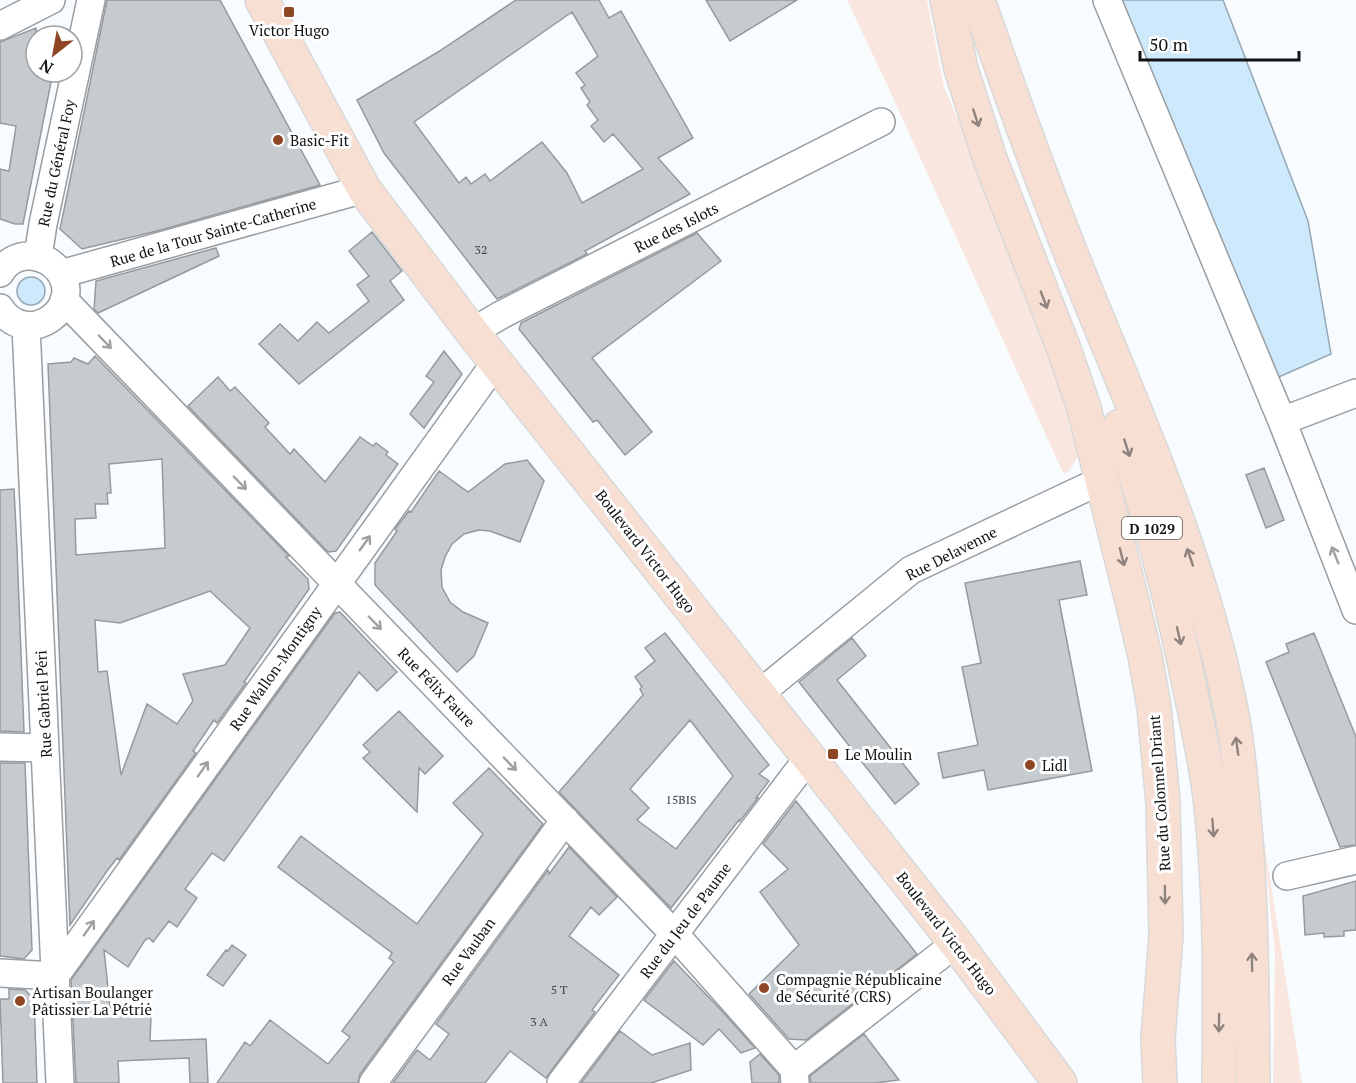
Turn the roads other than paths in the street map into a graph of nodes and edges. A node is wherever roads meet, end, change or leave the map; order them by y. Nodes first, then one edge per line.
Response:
1 (51, 0) edge
2 (91, 0) edge
3 (262, 0) edge
4 (947, 0) edge
5 (961, 0) edge
6 (978, 0) edge
7 (1107, 0) edge
8 (0, 26) edge
9 (881, 122) dead end
10 (364, 189) junction
11 (38, 257) junction
12 (1, 270) edge
13 (63, 287) junction
14 (0, 308) edge
15 (26, 326) junction
16 (472, 332) junction
17 (496, 362) junction
18 (1356, 393) edge
19 (1282, 421) junction
20 (1102, 480) junction
21 (336, 582) junction
22 (1356, 610) edge
23 (759, 694) junction
24 (0, 747) edge
25 (45, 748) junction
26 (809, 757) junction
27 (564, 820) junction
28 (1356, 860) edge
29 (1287, 876) dead end
30 (675, 934) junction
31 (955, 942) junction
32 (0, 973) edge
33 (56, 976) junction
34 (1158, 1039) junction
35 (794, 1076) edge
36 (60, 1083) edge
37 (373, 1083) edge
38 (561, 1083) edge
39 (1060, 1083) edge
40 (1146, 1083) edge
41 (1160, 1083) edge
42 (1219, 1083) edge
43 (1252, 1083) edge

1 - 8 street
2 - 11 street, Rue du Général Foy
3 - 10 main road, Boulevard Victor Hugo
4 -> 20 main road, Rue du Colonnel Driant
5 -> 42 main road, D 1029
43 -> 6 main road, D 1029
7 - 19 street
9 - 16 street, Rue des Islots
10 - 13 street, Rue de la Tour Sainte-Catherine
10 - 16 main road, Boulevard Victor Hugo
11 - 12 street
11 - 13 street, Rue Félix Faure
13 - 15 street
13 -> 21 street, Rue Félix Faure
14 - 15 street
15 - 25 street, Rue Gabriel Péri
16 - 17 main road, Boulevard Victor Hugo
21 -> 17 street, Rue Wallon-Montigny
17 - 23 main road, Boulevard Victor Hugo
18 - 19 street
22 -> 19 street
20 - 23 street, Rue Delavenne
20 -> 34 main road, Rue du Colonnel Driant
21 -> 27 street, Rue Félix Faure
33 -> 21 street, Rue Wallon-Montigny
23 - 26 main road, Boulevard Victor Hugo
24 - 25 street
25 - 33 street, Rue Gabriel Péri
26 - 30 street, Rue du Jeu de Paume
26 - 31 main road, Boulevard Victor Hugo
27 - 30 street, Rue Félix Faure
27 - 37 street, Rue Vauban
28 - 29 street
30 - 35 street, Rue Félix Faure
30 - 38 street, Rue du Jeu de Paume
31 - 35 street
31 - 39 main road, Boulevard Victor Hugo
32 - 33 street
33 - 36 street, Rue Gabriel Péri
34 - 40 main road
34 - 41 main road

